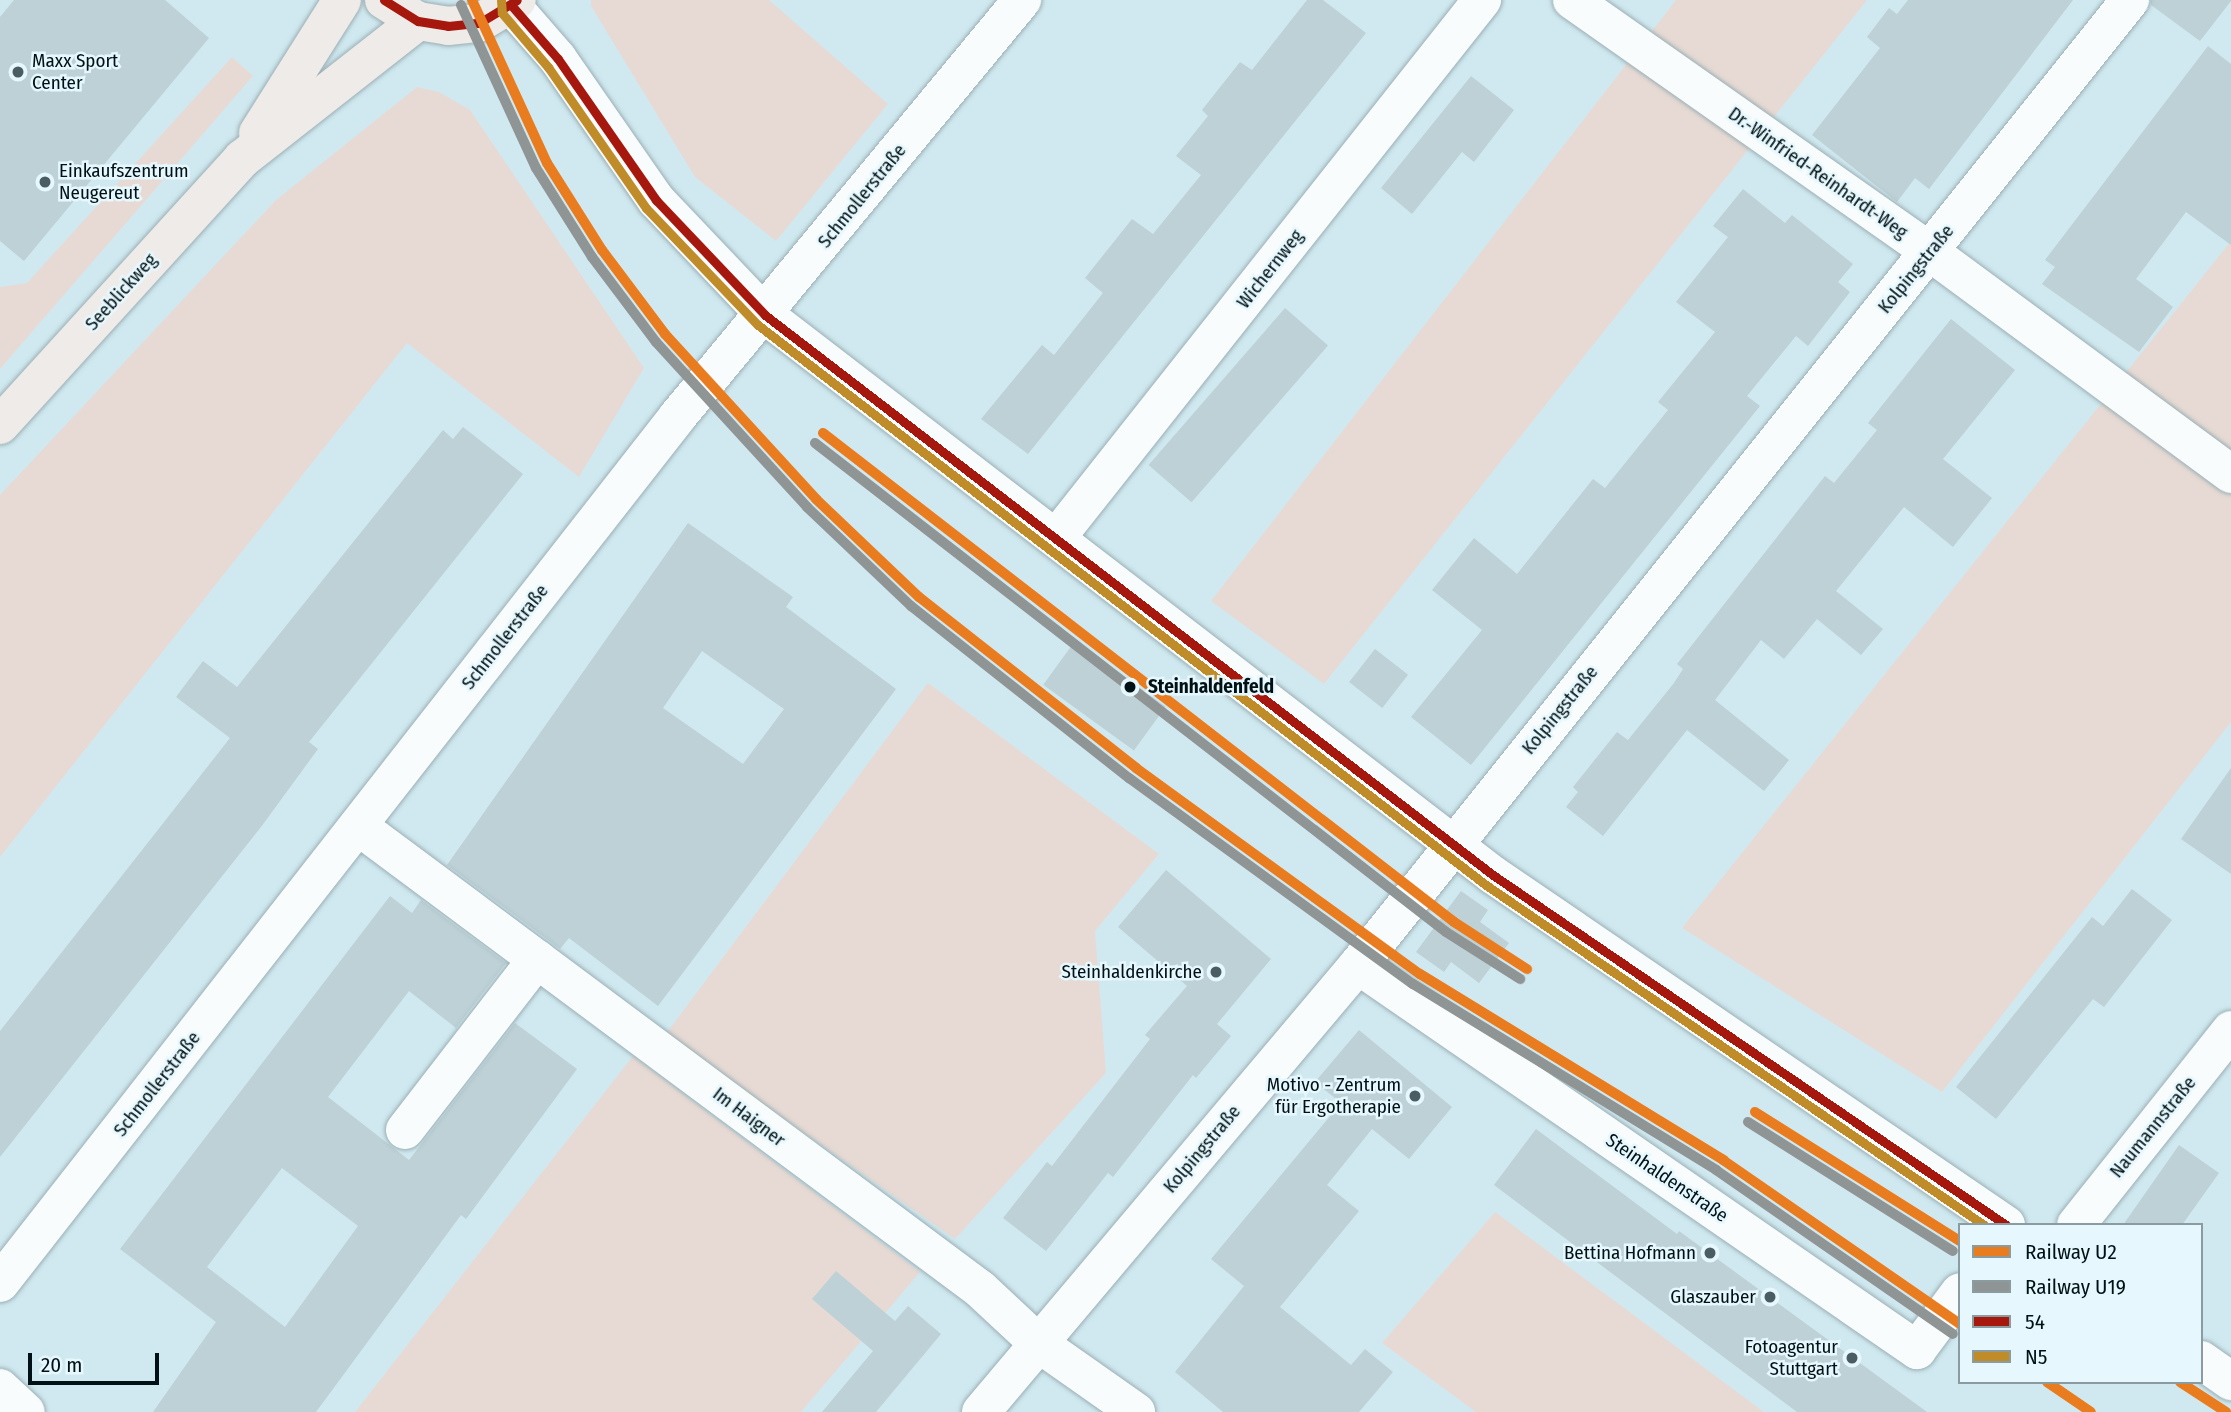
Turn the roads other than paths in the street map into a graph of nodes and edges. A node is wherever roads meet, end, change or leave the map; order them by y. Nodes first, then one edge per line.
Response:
1 (342, 0) edge
2 (384, 0) edge
3 (1022, 0) edge
4 (1482, 0) edge
5 (1573, 0) edge
6 (2130, 0) edge
7 (514, 3) edge
8 (418, 20) junction
9 (242, 159) junction
10 (1930, 252) junction
11 (765, 316) junction
12 (0, 425) edge
13 (2231, 474) edge
14 (1057, 537) junction
15 (358, 826) junction
16 (1452, 844) junction
17 (537, 959) junction
18 (1358, 965) junction
19 (2231, 1030) edge
20 (405, 1130) dead end
21 (2003, 1223) edge
22 (2078, 1223) edge
23 (0, 1283) edge
24 (1958, 1295) edge
25 (1038, 1342) junction
26 (2203, 1361) edge
27 (2231, 1381) edge
28 (0, 1388) edge
29 (26, 1412) edge
30 (981, 1412) edge
31 (1136, 1412) edge

1 - 9 main road, Seeblickweg
2 - 8 main road
3 - 11 street, Schmollerstraße
4 - 14 street, Wichernweg
5 - 10 street, Dr.-Winfried-Reinhardt-Weg
6 - 10 street, Kolpingstraße
7 - 8 main road
7 - 11 street
8 - 9 main road, Seeblickweg
9 - 12 main road, Seeblickweg
10 - 13 street, Dr.-Winfried-Reinhardt-Weg
10 - 16 street, Kolpingstraße
11 - 14 street
11 - 15 street, Schmollerstraße
14 - 16 street
15 - 17 street, Im Haigner
15 - 23 street, Schmollerstraße
16 - 18 street, Kolpingstraße
16 - 21 street
17 - 20 street
17 - 25 street, Im Haigner
18 - 24 street, Steinhaldenstraße
18 - 25 street, Kolpingstraße
19 - 22 street, Naumannstraße
25 - 30 street, Kolpingstraße
25 - 31 street, Im Haigner
26 - 27 street
28 - 29 street

